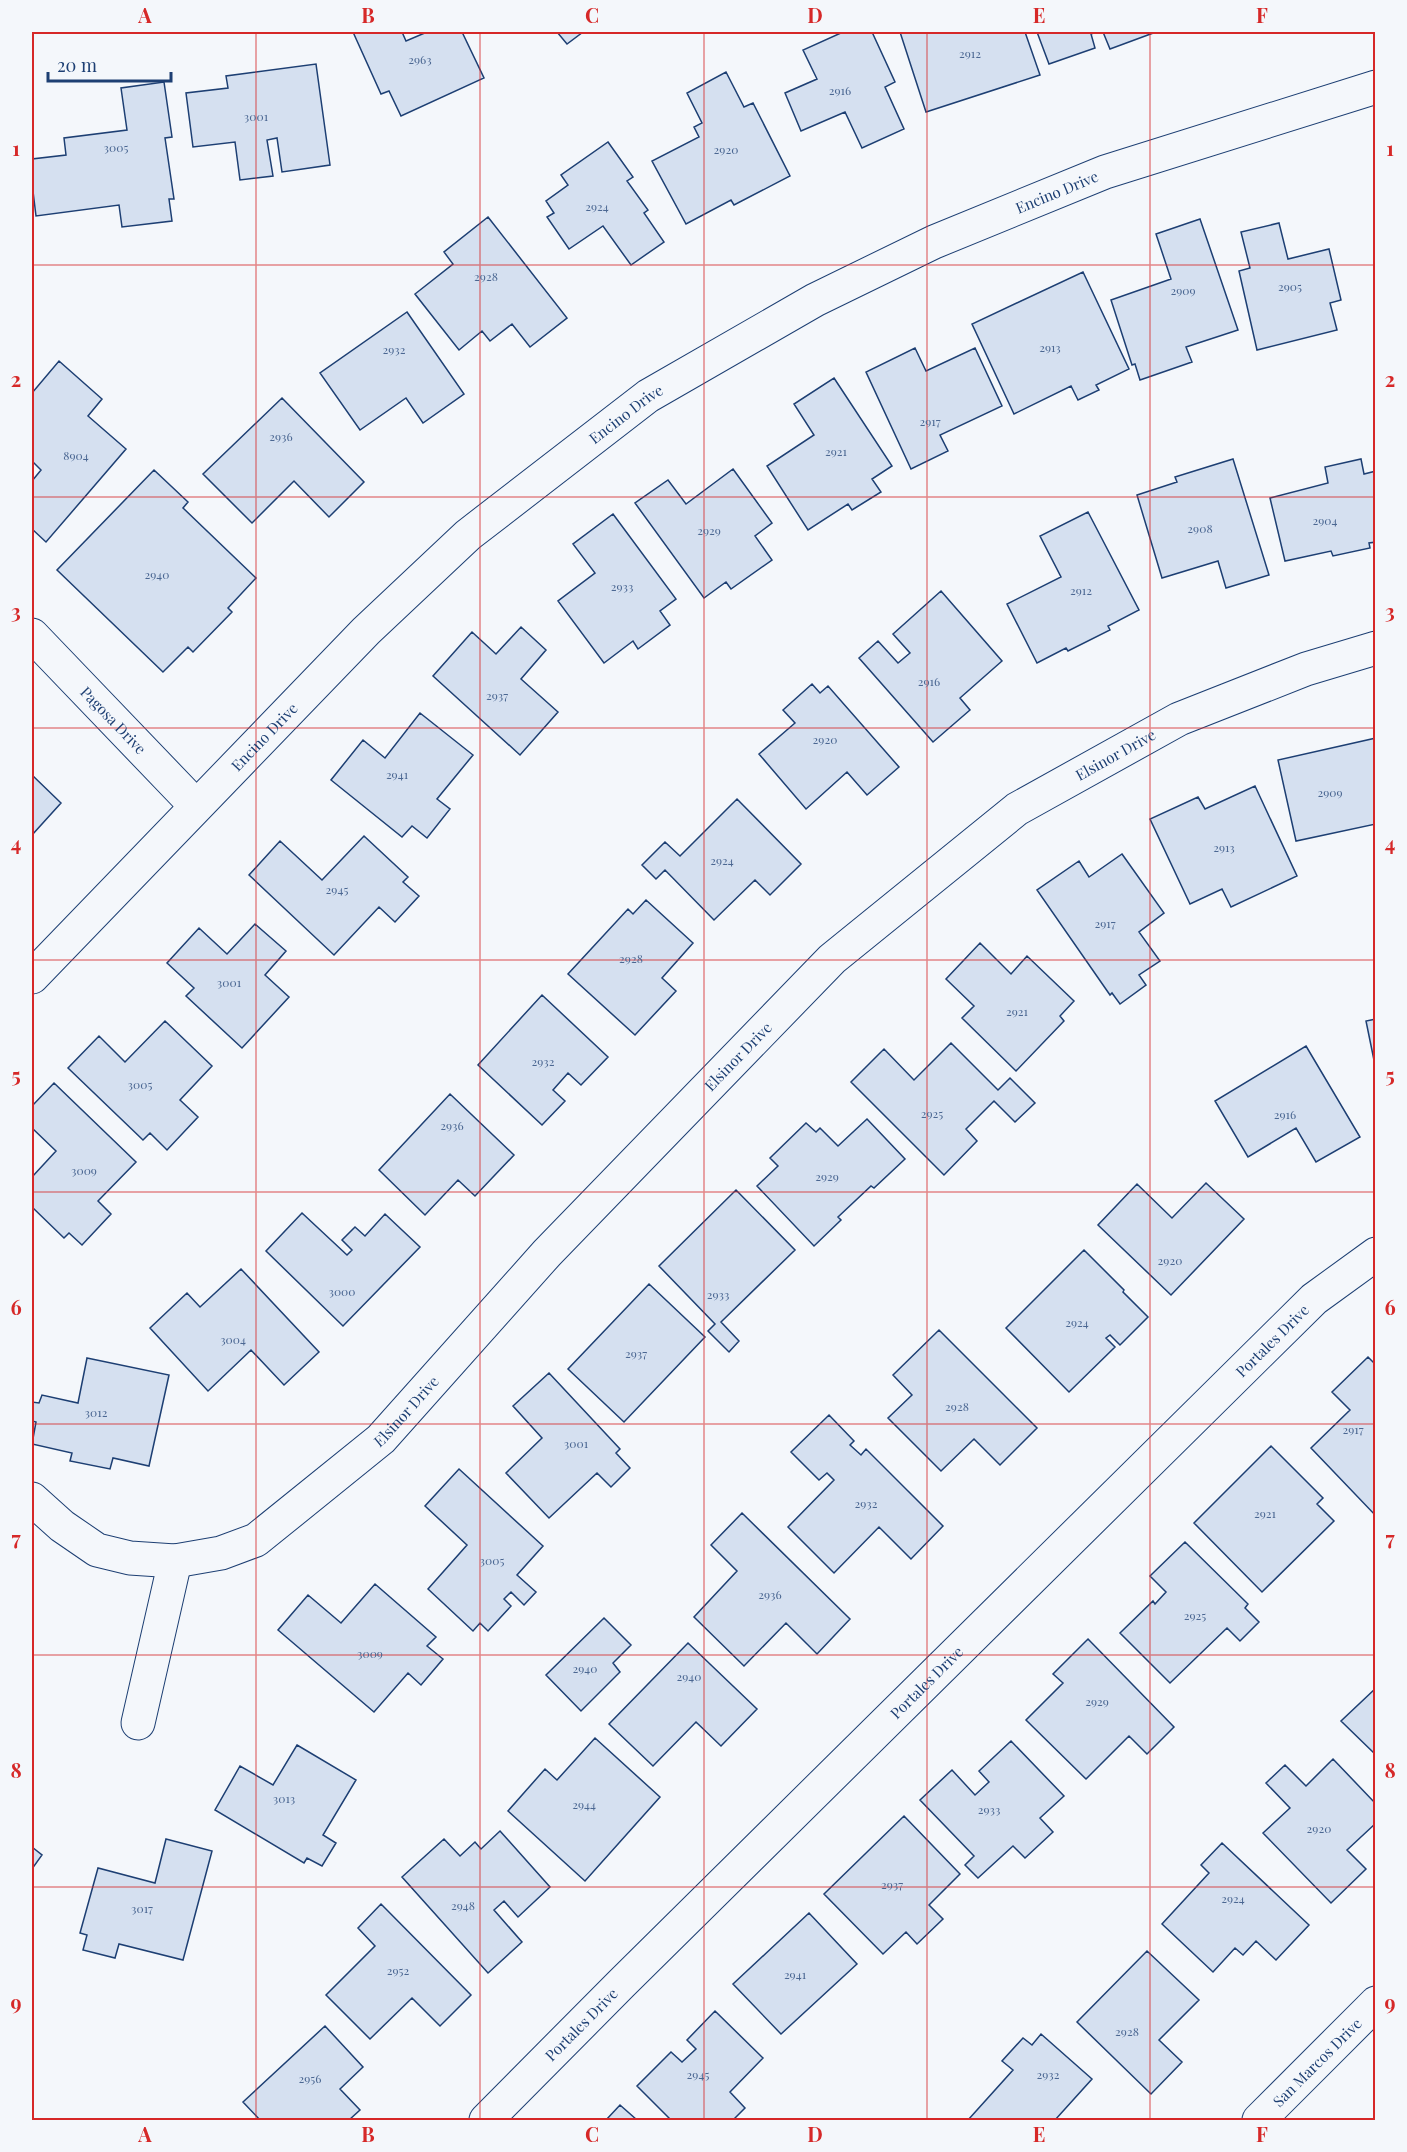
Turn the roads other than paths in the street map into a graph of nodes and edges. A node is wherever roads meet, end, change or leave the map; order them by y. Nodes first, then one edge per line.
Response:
1 (1376, 87) edge
2 (32, 635) edge
3 (1376, 648) edge
4 (196, 806) junction
5 (32, 977) edge
6 (1376, 1254) edge
7 (32, 1499) edge
8 (175, 1561) junction
9 (138, 1723) dead end
10 (1376, 2003) edge
11 (486, 2121) edge
12 (1259, 2121) edge

1 - 4 street, Encino Drive
2 - 4 street, Pagosa Drive
3 - 8 street, Elsinor Drive
4 - 5 street, Encino Drive
6 - 11 street, Portales Drive
7 - 8 street, Elsinor Drive
8 - 9 street
10 - 12 street, San Marcos Drive

